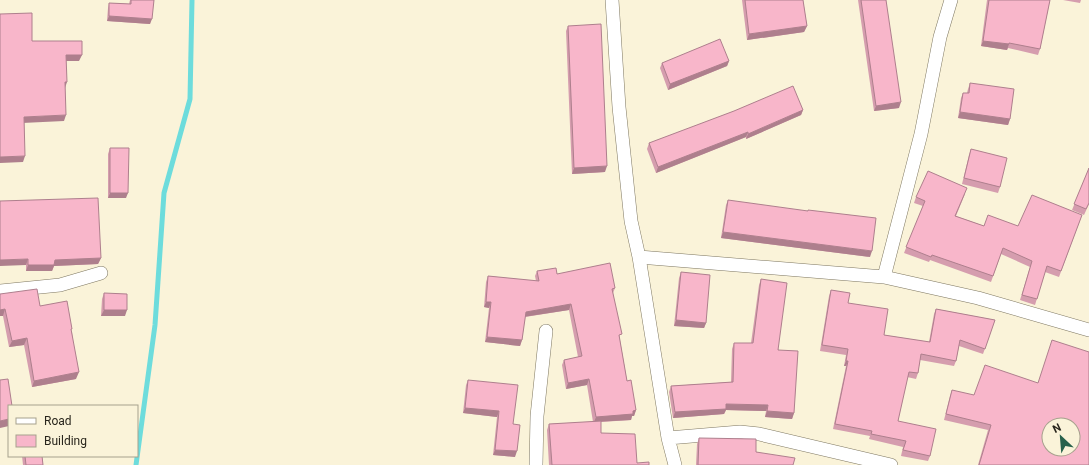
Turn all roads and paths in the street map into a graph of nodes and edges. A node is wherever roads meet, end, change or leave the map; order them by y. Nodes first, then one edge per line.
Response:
1 (612, 0) edge
2 (951, 0) edge
3 (638, 256) junction
4 (101, 273) dead end
5 (884, 278) junction
6 (0, 291) edge
7 (1089, 330) edge
8 (546, 331) dead end
9 (668, 438) junction
10 (536, 465) edge
11 (675, 465) edge
12 (891, 465) edge

1 - 3 street
2 - 5 street
3 - 5 street
3 - 9 street
4 - 6 street
5 - 7 street
8 - 10 street
9 - 11 street
9 - 12 street

